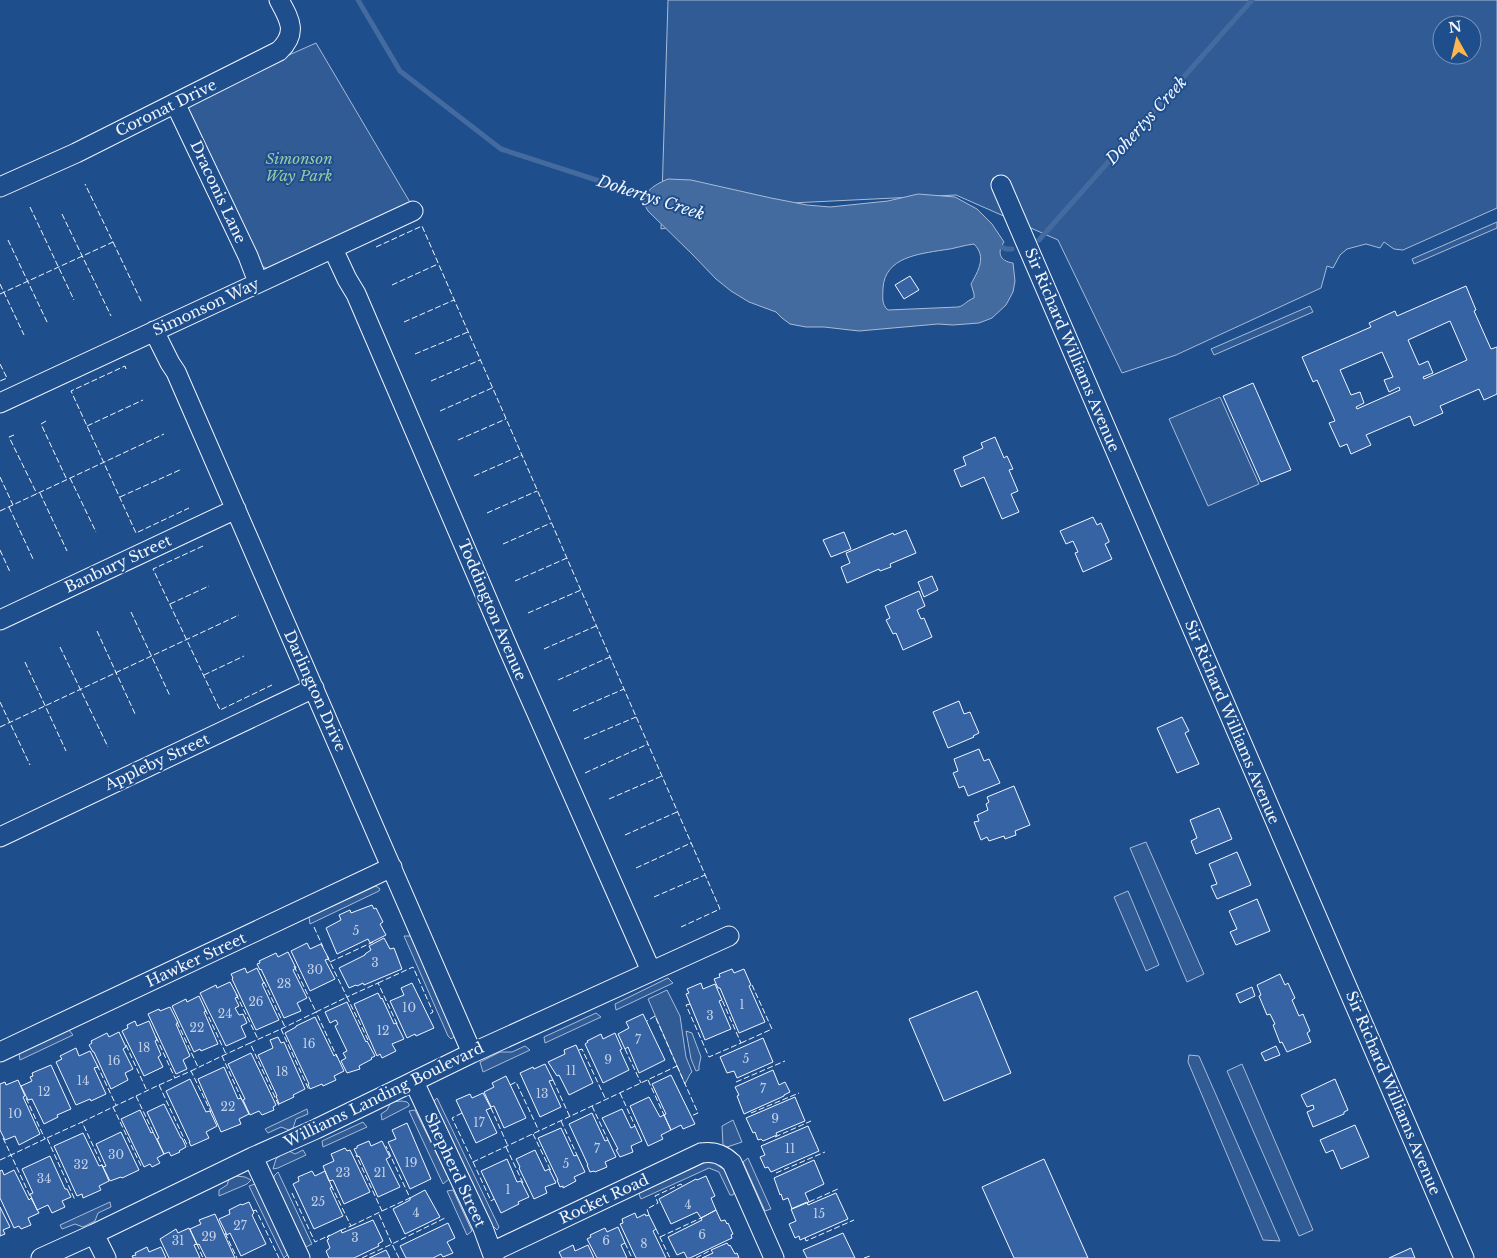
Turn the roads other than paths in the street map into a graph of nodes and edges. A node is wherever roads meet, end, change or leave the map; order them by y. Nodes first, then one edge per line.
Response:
1 (279, 0) edge
2 (175, 103) junction
3 (1001, 185) dead end
4 (0, 187) edge
5 (413, 211) dead end
6 (333, 248) junction
7 (258, 282) junction
8 (154, 330) junction
9 (0, 403) edge
10 (236, 509) junction
11 (0, 620) edge
12 (314, 688) junction
13 (0, 836) edge
14 (392, 867) junction
15 (728, 936) dead end
16 (651, 971) junction
17 (0, 1052) edge
18 (472, 1053) junction
19 (414, 1082) junction
20 (253, 1157) junction
21 (94, 1234) junction
22 (493, 1255) edge
23 (41, 1258) edge
24 (106, 1258) edge
25 (300, 1258) edge
26 (774, 1258) edge
27 (1464, 1258) edge

1 - 2 street, Coronat Drive
2 - 4 street, Coronat Drive
2 - 7 street, Draconis Lane
3 - 27 street, Sir Richard Williams Avenue
5 - 6 street, Simonson Way
6 - 7 street, Simonson Way
6 - 16 street, Toddington Avenue
7 - 8 street, Simonson Way
8 - 9 street, Simonson Way
8 - 10 street, Darlington Drive
10 - 11 street, Banbury Street
10 - 12 street, Darlington Drive
12 - 13 street, Appleby Street
12 - 14 street, Darlington Drive
14 - 17 street, Hawker Street
14 - 18 street, Darlington Drive
15 - 16 street, Williams Landing Boulevard
16 - 18 street, Williams Landing Boulevard
18 - 19 street, Williams Landing Boulevard
19 - 20 street, Williams Landing Boulevard
19 - 22 street, Shepherd Street
20 - 21 street, Williams Landing Boulevard
20 - 25 street
21 - 23 street, Williams Landing Boulevard
21 - 24 street
22 - 26 street, Rocket Road

